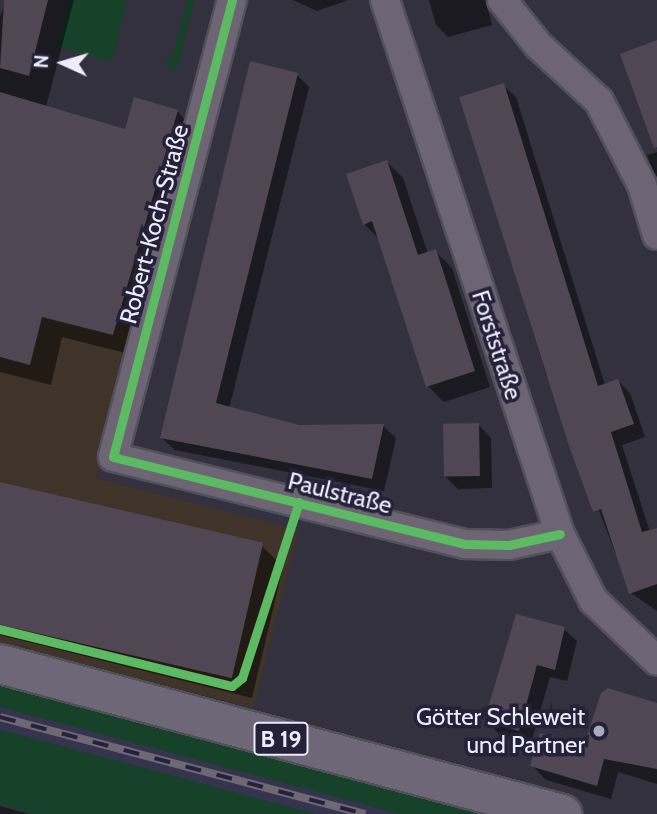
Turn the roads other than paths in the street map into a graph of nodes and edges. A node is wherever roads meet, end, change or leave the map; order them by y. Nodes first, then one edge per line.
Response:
1 (232, 0) edge
2 (385, 0) edge
3 (502, 0) edge
4 (657, 235) edge
5 (113, 457) joint
6 (560, 534) junction
7 (657, 661) edge
8 (0, 664) edge
9 (562, 814) edge

1 - 5 street, Robert-Koch-Straße
2 - 6 street, Forststraße
3 - 4 street
5 - 6 street, Paulstraße
6 - 7 street, Forststraße
8 - 9 main road, B 19

